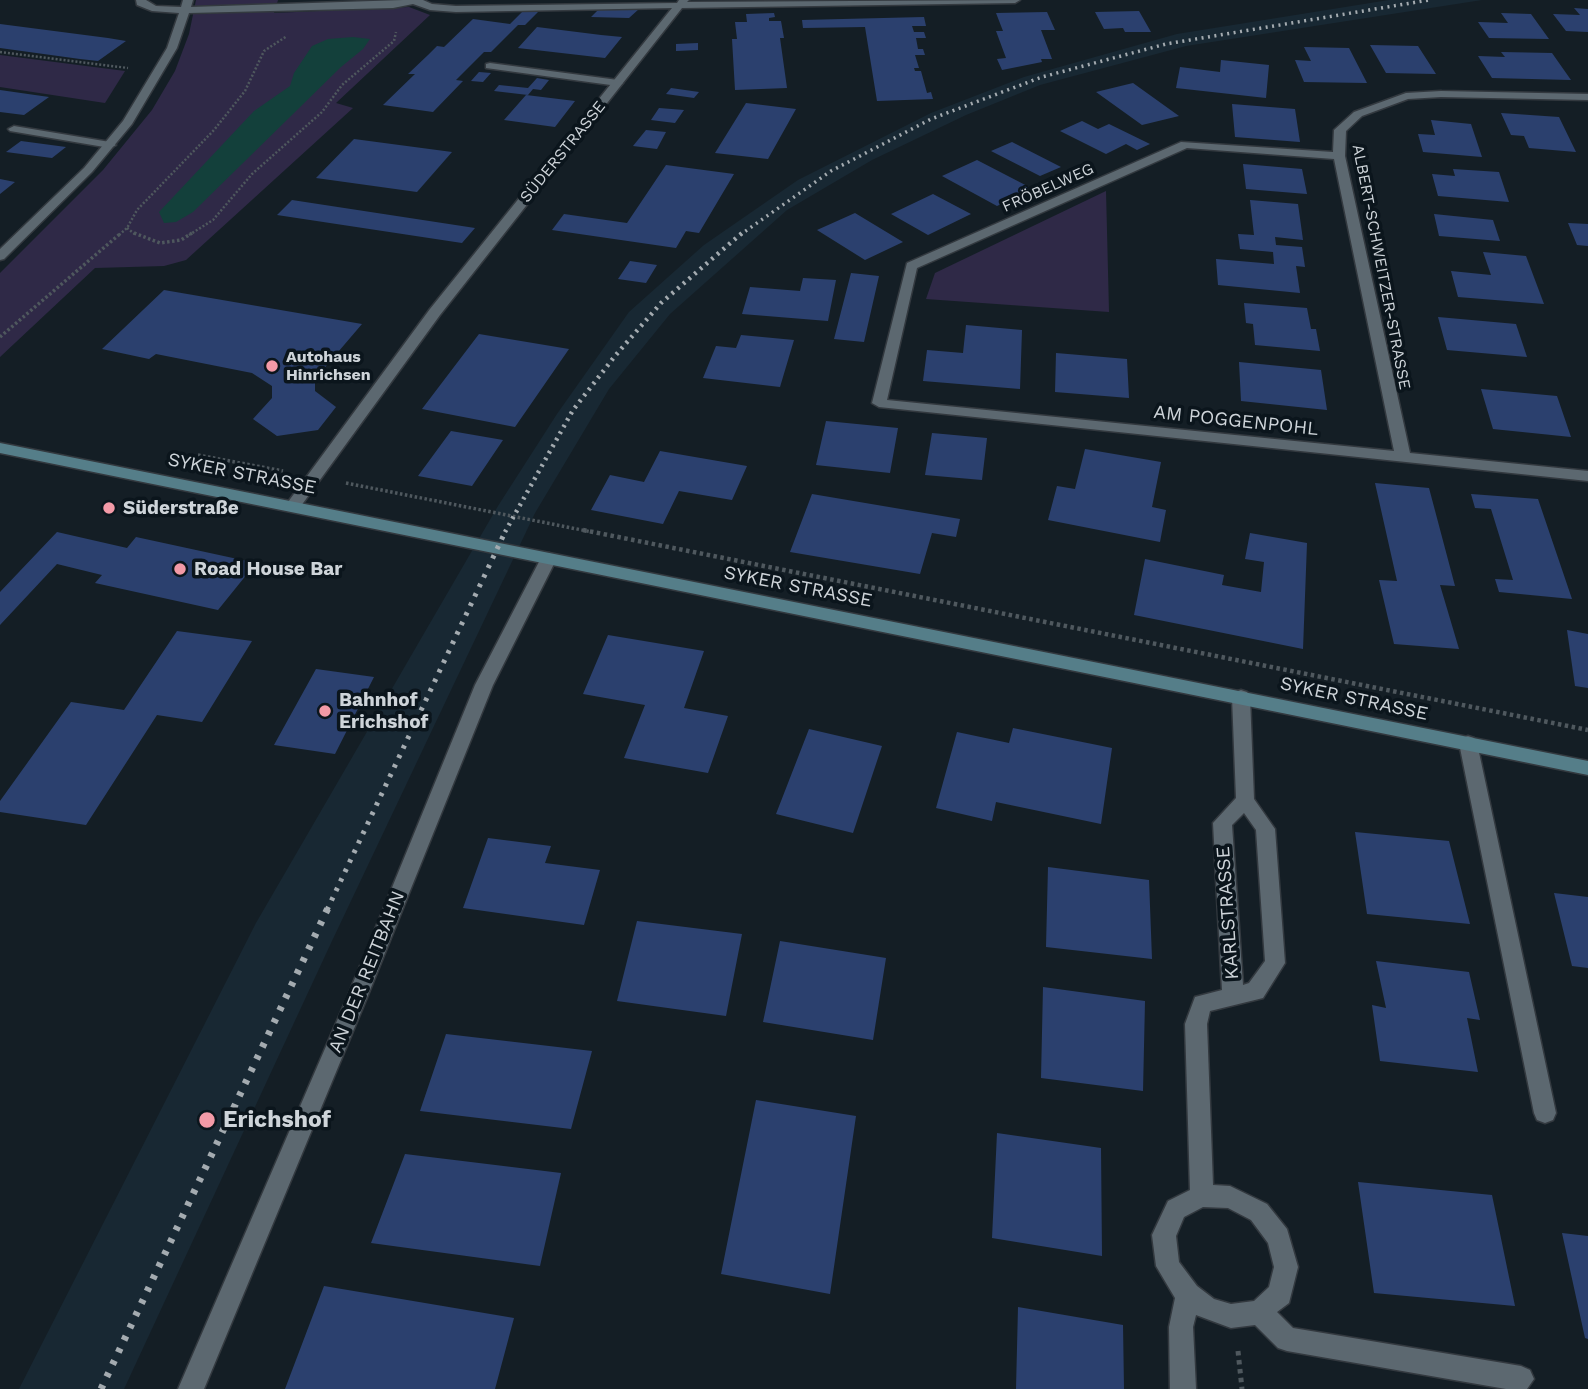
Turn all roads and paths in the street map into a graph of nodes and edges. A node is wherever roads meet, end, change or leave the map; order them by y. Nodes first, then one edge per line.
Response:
1 (141, 0) edge
2 (1015, 0) edge
3 (416, 1) edge
4 (682, 3) edge
5 (187, 5) edge
6 (284, 7) junction
7 (397, 26) dead end
8 (0, 52) edge
9 (490, 66) dead end
10 (158, 72) junction
11 (618, 83) junction
12 (1588, 97) edge
13 (14, 130) dead end
14 (110, 145) junction
15 (1339, 156) junction
16 (127, 228) junction
17 (0, 256) edge
18 (0, 337) edge
19 (880, 403) joint
20 (0, 448) edge
21 (190, 454) dead end
22 (1403, 457) junction
23 (1588, 476) edge
24 (314, 477) junction
25 (293, 506) junction
26 (549, 558) junction
27 (1241, 697) junction
28 (1588, 730) edge
29 (1468, 743) junction
30 (1588, 768) edge
31 (1245, 800) junction
32 (1233, 995) junction
33 (1545, 1113) dead end
34 (1202, 1196) junction
35 (1188, 1295) junction
36 (1259, 1312) junction
37 (1521, 1379) dead end
38 (191, 1389) edge
39 (1183, 1389) edge

1 - 5 street
2 - 4 street
3 - 4 street
3 - 6 street
4 - 11 street, SÜDERSTRASSE
5 - 6 street
5 - 10 street
6 - 16 path
7 - 16 path
8 - 10 path
9 - 11 street
10 - 14 street
11 - 24 street, SÜDERSTRASSE
12 - 15 street, ALBERT-SCHWEITZER-STRASSE
13 - 14 street
14 - 17 street
15 - 19 street, FRÖBELWEG
15 - 22 street, ALBERT-SCHWEITZER-STRASSE
16 - 18 path
19 - 22 street, AM POGGENPOHL
20 - 25 street, SYKER STRASSE
21 - 24 path
22 - 23 street, AM POGGENPOHL
24 - 25 street, SÜDERSTRASSE
24 - 28 path
25 - 26 street, SYKER STRASSE
26 - 27 street, SYKER STRASSE
26 - 38 street, AN DER REITBAHN
27 - 29 street, SYKER STRASSE
27 - 31 street
29 - 30 street, SYKER STRASSE
29 - 33 street
31 - 32 street, KARLSTRASSE
31 - 32 street, KARLSTRASSE
32 - 34 street, KARLSTRASSE
34 - 35 street
34 - 36 street
35 - 36 street
35 - 39 street
36 - 37 street

